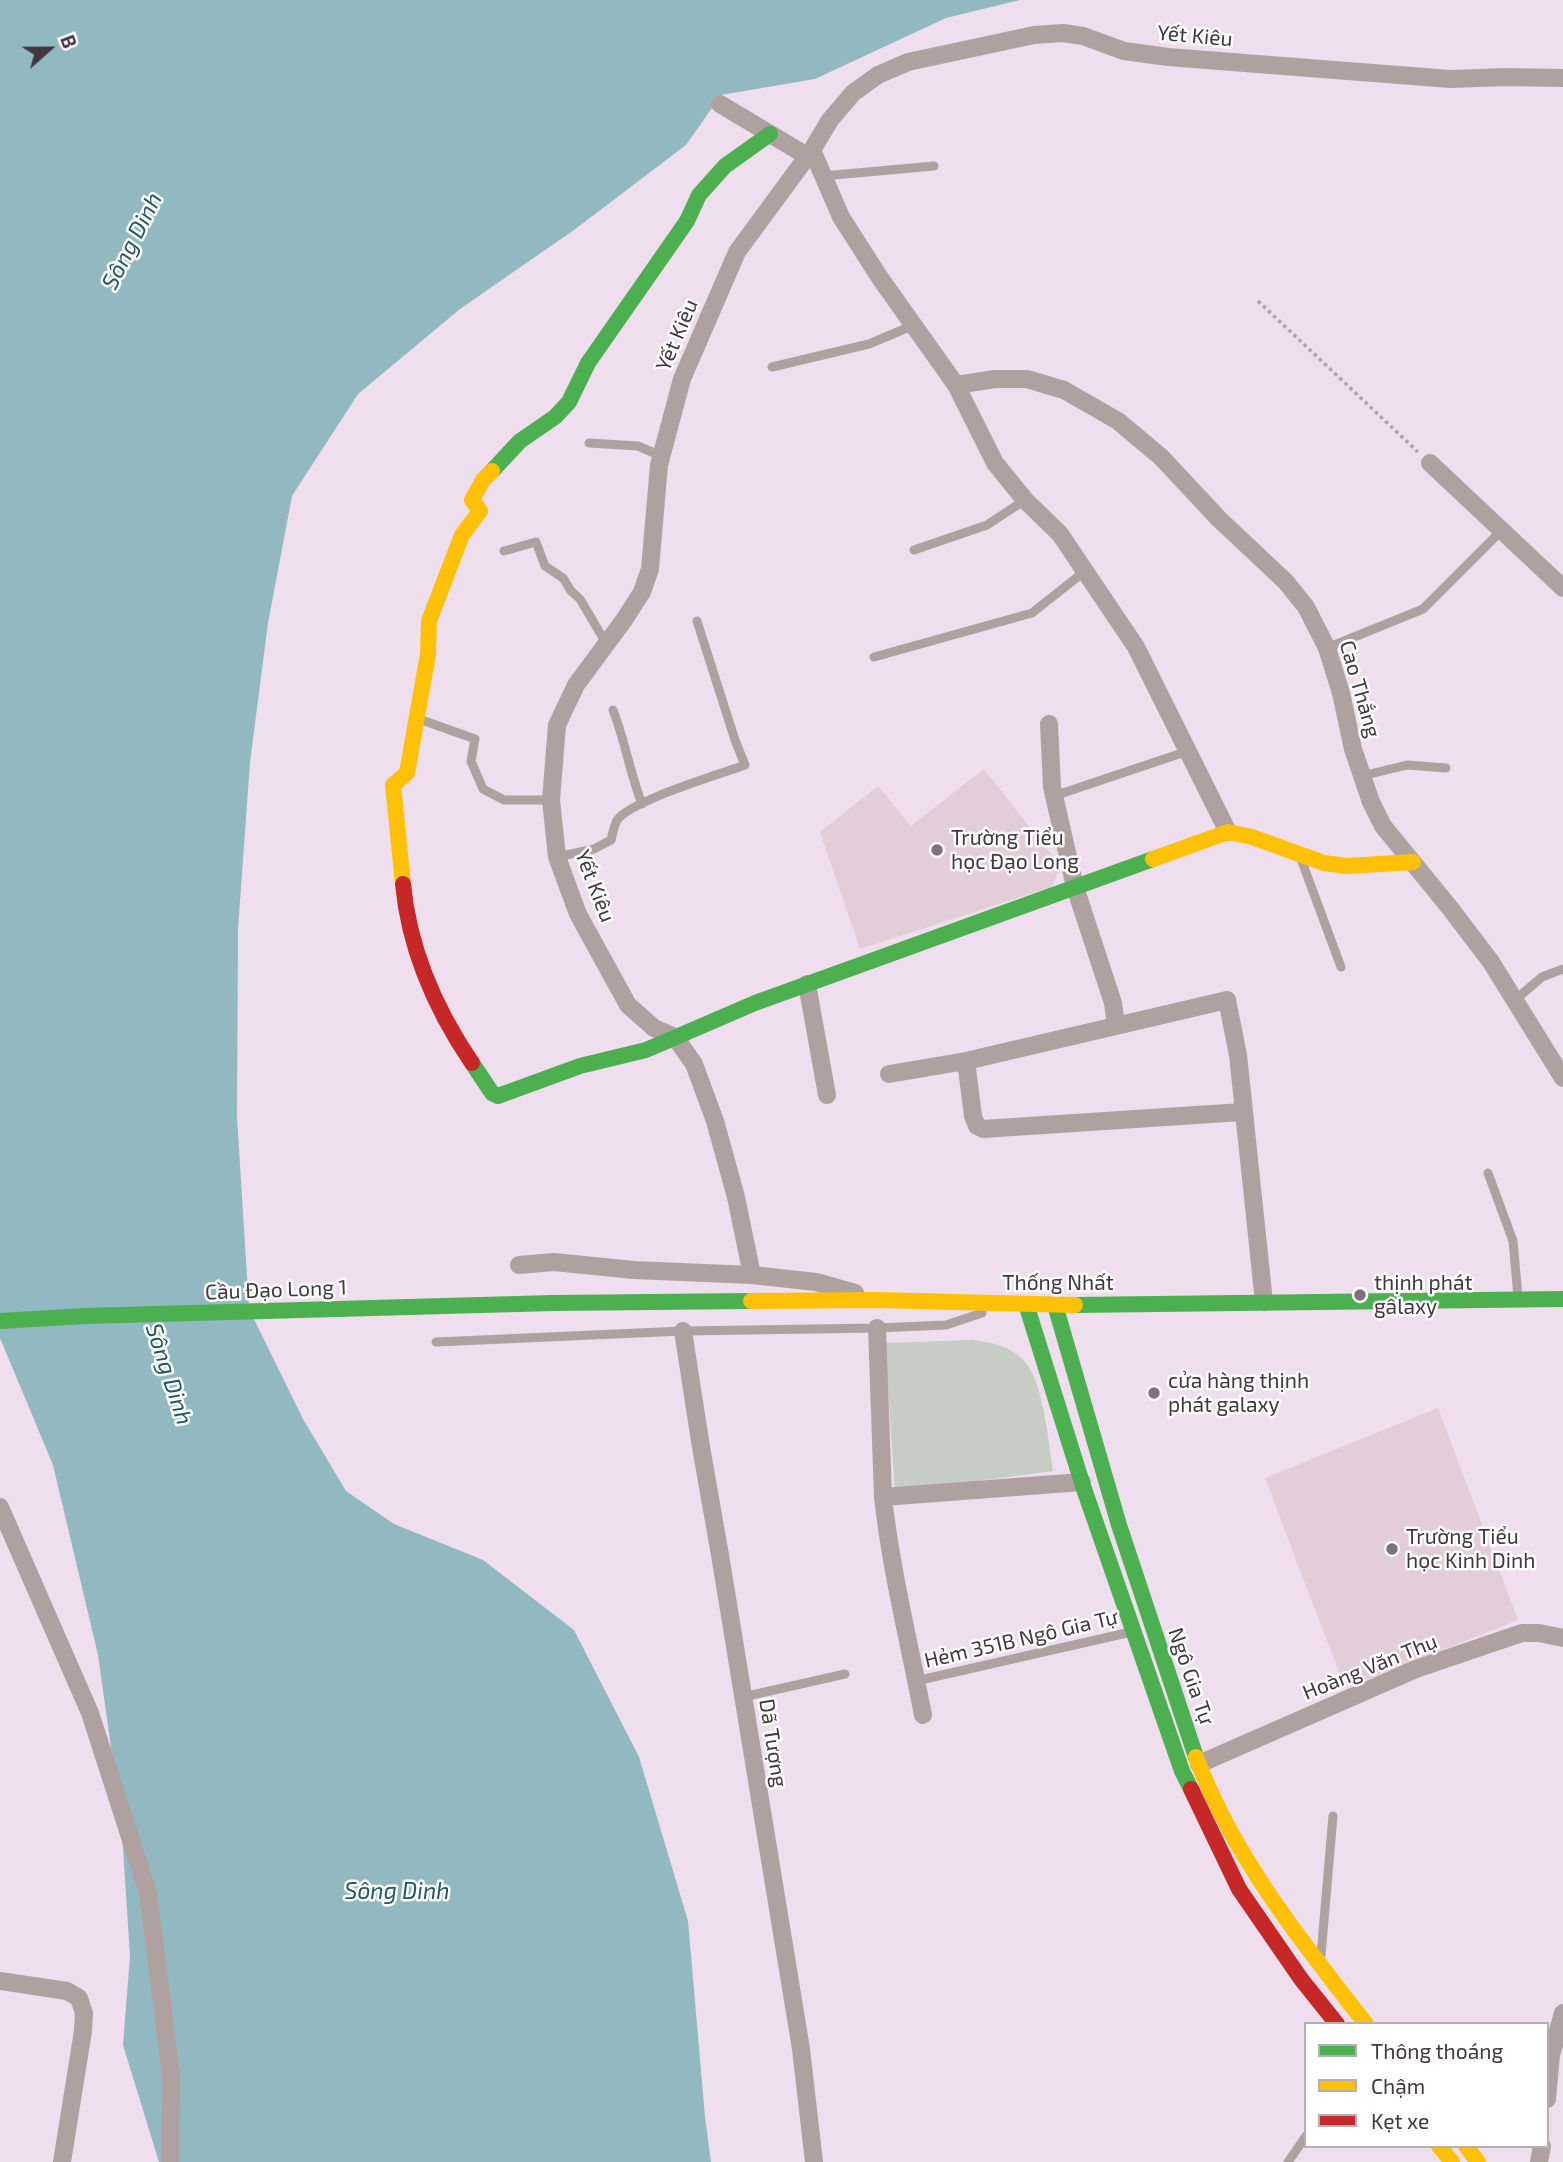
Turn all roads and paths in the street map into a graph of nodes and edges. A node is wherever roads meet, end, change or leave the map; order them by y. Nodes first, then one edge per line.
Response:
1 (1563, 78) edge
2 (720, 104) dead end
3 (770, 134) junction
4 (809, 153) junction
5 (934, 166) dead end
6 (823, 176) junction
7 (1258, 301) dead end
8 (914, 325) junction
9 (772, 367) dead end
10 (956, 384) junction
11 (589, 443) dead end
12 (661, 456) junction
13 (1430, 463) joint
14 (1025, 499) junction
15 (1502, 530) junction
16 (914, 550) dead end
17 (504, 551) dead end
18 (1084, 571) junction
19 (1561, 582) edge
20 (698, 621) dead end
21 (606, 643) junction
22 (1327, 648) junction
23 (874, 657) dead end
24 (613, 710) dead end
25 (417, 719) junction
26 (1049, 724) dead end
27 (1188, 751) junction
28 (1447, 768) dead end
29 (1362, 776) junction
30 (1054, 796) junction
31 (551, 800) junction
32 (642, 804) junction
33 (1228, 832) junction
34 (1299, 854) junction
35 (557, 857) junction
36 (1412, 862) junction
37 (1075, 887) junction
38 (1341, 967) dead end
39 (1563, 969) edge
40 (807, 984) junction
41 (1514, 1000) junction
42 (1116, 1025) junction
43 (675, 1037) junction
44 (966, 1061) junction
45 (889, 1074) dead end
46 (1563, 1078) edge
47 (827, 1095) dead end
48 (1242, 1112) junction
49 (1488, 1173) dead end
50 (519, 1265) dead end
51 (752, 1275) junction
52 (1519, 1299) junction
53 (1563, 1299) edge
54 (878, 1300) junction
55 (1264, 1302) junction
56 (553, 1303) joint
57 (1007, 1304) junction
58 (1026, 1304) junction
59 (1055, 1305) junction
60 (0, 1321) edge
61 (877, 1328) junction
62 (683, 1331) junction
63 (436, 1342) dead end
64 (1104, 1475) junction
65 (1082, 1482) junction
66 (883, 1497) junction
67 (0, 1507) edge
68 (1139, 1589) junction
69 (1120, 1596) junction
70 (1133, 1631) junction
71 (1563, 1638) edge
72 (845, 1674) dead end
73 (916, 1681) junction
74 (743, 1697) junction
75 (923, 1715) dead end
76 (1199, 1764) junction
77 (1182, 1771) junction
78 (1333, 1816) dead end
79 (1320, 1964) junction
80 (1301, 1979) junction
81 (0, 1981) edge
82 (1563, 2013) edge
83 (1336, 2022) edge
84 (1364, 2022) edge
85 (1549, 2077) edge
86 (1304, 2139) edge
87 (1440, 2148) edge
88 (62, 2162) edge
89 (170, 2162) edge
90 (814, 2162) edge
91 (1288, 2162) edge
92 (1452, 2162) edge

1 - 4 street, Yết Kiêu
2 - 3 street
3 - 4 street
3 - 25 main road
4 - 6 street
4 - 12 street, Yết Kiêu
5 - 6 lane
6 - 8 street
7 - 13 path
8 - 9 lane
8 - 10 street
10 - 14 street
10 - 22 street, Cao Thắng
11 - 12 lane
12 - 21 street, Yết Kiêu
13 - 15 street
14 - 16 lane
14 - 18 street
15 - 19 street
15 - 22 lane
17 - 21 lane
18 - 23 lane
18 - 27 street
20 - 32 lane
21 - 31 street, Yết Kiêu
22 - 29 street, Cao Thắng
24 - 32 lane
25 - 31 lane
25 - 43 main road
26 - 30 street
27 - 30 lane
27 - 33 street
28 - 29 lane
29 - 36 street, Cao Thắng
30 - 37 street
31 - 35 street, Yết Kiêu
32 - 35 lane
33 - 34 main road
33 - 37 main road
34 - 36 main road
34 - 38 lane
35 - 43 street, Yết Kiêu
36 - 41 street, Cao Thắng
37 - 40 main road
37 - 42 street
39 - 41 lane
40 - 43 main road
40 - 47 street
41 - 46 street, Cao Thắng
42 - 44 street
42 - 48 street
43 - 51 street, Yết Kiêu
44 - 45 street
44 - 48 street
48 - 55 street
49 - 52 lane
50 - 51 street
51 - 54 street
52 - 53 main road, Thống Nhất
52 - 55 main road, Thống Nhất
54 - 56 main road, Thống Nhất
54 - 57 main road, Thống Nhất
55 - 59 main road, Thống Nhất
56 - 60 main road, Cầu Đạo Long 1
57 - 58 main road, Thống Nhất
57 - 61 lane
58 - 59 main road, Thống Nhất
58 - 65 main road, Ngô Gia Tự
59 - 64 main road, Ngô Gia Tự
61 - 62 lane
61 - 66 street
62 - 63 lane
62 - 74 street, Dã Tượng
64 - 65 main road
64 - 68 main road, Ngô Gia Tự
65 - 66 street
65 - 69 main road, Ngô Gia Tự
66 - 73 street
67 - 89 street
68 - 69 main road
68 - 76 main road, Ngô Gia Tự
69 - 70 main road, Ngô Gia Tự
70 - 73 lane, Hẻm 351B Ngô Gia Tự
70 - 77 main road, Ngô Gia Tự
71 - 76 street, Hoàng Văn Thụ
72 - 74 lane
73 - 75 street
74 - 90 street, Dã Tượng
76 - 77 main road
76 - 79 main road, Ngô Gia Tự
77 - 80 main road, Ngô Gia Tự
78 - 79 lane
79 - 80 main road
79 - 84 main road, Ngô Gia Tự
80 - 83 main road, Ngô Gia Tự
81 - 88 street
82 - 85 street
86 - 91 lane
87 - 92 main road

